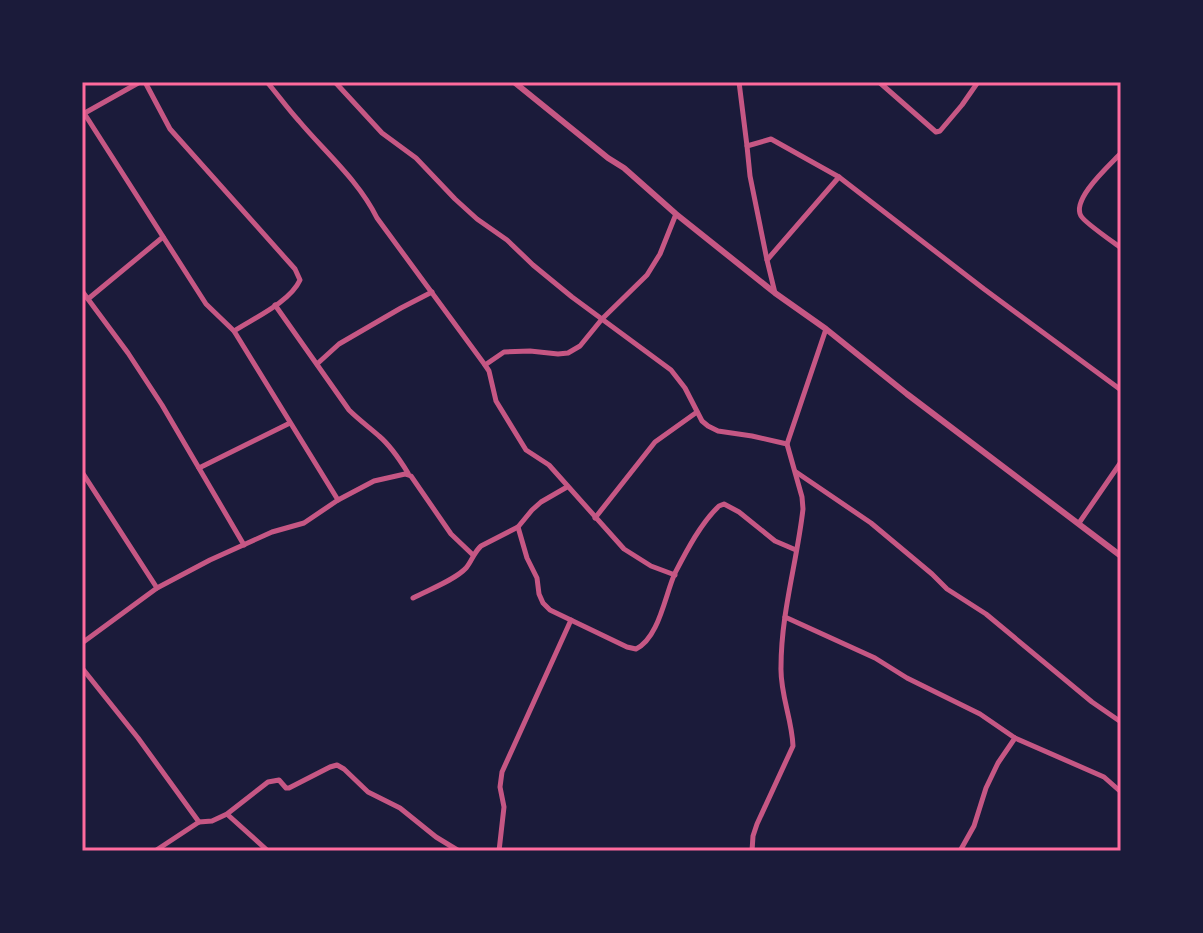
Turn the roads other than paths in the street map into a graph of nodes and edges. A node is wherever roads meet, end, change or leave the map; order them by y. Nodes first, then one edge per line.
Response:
1 (142, 82) edge
2 (267, 82) edge
3 (335, 82) edge
4 (514, 82) edge
5 (739, 82) edge
6 (879, 82) edge
7 (978, 82) edge
8 (83, 114) edge
9 (747, 146) junction
10 (1121, 153) edge
11 (839, 177) junction
12 (676, 214) junction
13 (163, 237) junction
14 (1121, 248) edge
15 (767, 260) junction
16 (82, 291) edge
17 (432, 292) junction
18 (775, 293) junction
19 (88, 299) junction
20 (275, 305) junction
21 (602, 319) junction
22 (826, 329) junction
23 (234, 331) junction
24 (317, 364) junction
25 (485, 365) junction
26 (1121, 390) edge
27 (697, 412) junction
28 (290, 423) junction
29 (787, 444) junction
30 (1121, 462) edge
31 (199, 468) junction
32 (82, 472) edge
33 (795, 472) junction
34 (409, 474) junction
35 (567, 487) junction
36 (338, 500) junction
37 (595, 518) junction
38 (1079, 523) junction
39 (518, 527) junction
40 (244, 545) junction
41 (796, 550) junction
42 (473, 555) junction
43 (1121, 556) edge
44 (675, 575) junction
45 (157, 588) junction
46 (413, 598) dead end
47 (785, 617) junction
48 (571, 620) junction
49 (82, 643) edge
50 (82, 668) edge
51 (1121, 722) edge
52 (1015, 738) junction
53 (1121, 792) edge
54 (227, 814) junction
55 (199, 822) junction
56 (155, 851) edge
57 (268, 851) edge
58 (459, 851) edge
59 (499, 851) edge
60 (752, 851) edge
61 (960, 851) edge

1 - 8 street
1 - 20 street
2 - 17 street
3 - 21 street
4 - 12 street
5 - 9 street
6 - 7 street
8 - 13 street
9 - 11 street
9 - 15 street
10 - 14 street
11 - 15 street
11 - 26 street
12 - 18 street
12 - 21 street
13 - 19 street
13 - 23 street
15 - 18 street
16 - 19 street
17 - 24 street
17 - 25 street
18 - 22 street
19 - 31 street
20 - 23 street
20 - 24 street
21 - 25 street
21 - 27 street
22 - 29 street
22 - 38 street
23 - 28 street
24 - 34 street
25 - 35 street
27 - 29 street
27 - 37 street
28 - 31 street
28 - 36 street
29 - 33 street
30 - 38 street
31 - 40 street
32 - 45 street
33 - 41 street
33 - 51 street
34 - 36 street
34 - 42 street
35 - 37 street
35 - 39 street
36 - 40 street
37 - 44 street
38 - 43 street
39 - 42 street
39 - 48 street
40 - 45 street
41 - 44 street
41 - 47 street
42 - 46 street
44 - 48 street
45 - 49 street
47 - 52 street
47 - 60 street
48 - 59 street
50 - 55 street
52 - 53 street
52 - 61 street
54 - 55 street
54 - 57 street
54 - 58 street
55 - 56 street

